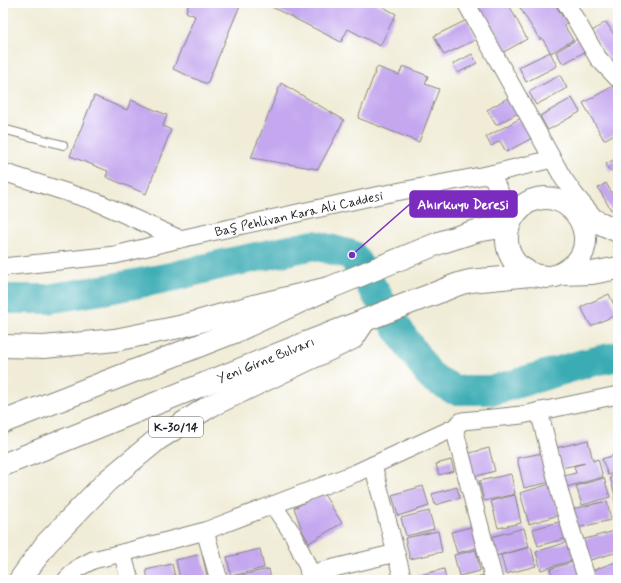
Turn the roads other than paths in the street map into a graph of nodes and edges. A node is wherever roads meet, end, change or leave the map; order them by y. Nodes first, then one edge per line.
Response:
1 (466, 3) edge
2 (569, 4) edge
3 (618, 79) edge
4 (3, 129) edge
5 (63, 145) dead end
6 (552, 159) junction
7 (3, 172) edge
8 (491, 174) junction
9 (582, 211) junction
10 (511, 220) junction
11 (618, 231) edge
12 (180, 239) junction
13 (3, 267) edge
14 (618, 268) edge
15 (561, 274) junction
16 (534, 275) junction
17 (329, 288) junction
18 (365, 320) junction
19 (3, 346) edge
20 (618, 396) edge
21 (539, 412) junction
22 (3, 422) edge
23 (454, 428) junction
24 (3, 465) edge
25 (373, 465) junction
26 (273, 505) junction
27 (205, 531) junction
28 (122, 553) junction
29 (396, 553) junction
30 (310, 577) edge
31 (20, 580) edge
32 (66, 580) edge
33 (130, 580) edge
34 (219, 580) edge
35 (404, 580) edge
36 (494, 580) edge
37 (587, 580) edge

1 - 6 street
2 - 3 street
4 - 5 lane
6 - 8 street, Baş Pehlivan Kara Ali Caddesi
6 - 9 street
7 - 12 street
8 - 10 street
8 - 12 street, Baş Pehlivan Kara Ali Caddesi
9 - 10 main road
9 - 11 main road
9 - 15 main road
10 - 16 main road
10 - 17 main road
12 - 13 street, Baş Pehlivan Kara Ali Caddesi
14 - 15 main road
15 - 16 main road
16 - 18 main road, Yeni Girne Bulvarı
17 - 19 main road
17 - 22 main road
18 - 24 main road, Yeni Girne Bulvarı
18 - 31 main road, K-30/14
20 - 21 street
21 - 23 street
21 - 37 street
23 - 25 street
23 - 36 street
25 - 26 street
25 - 29 street
26 - 27 street
26 - 30 street
27 - 28 street
27 - 34 street
28 - 32 street
28 - 33 street
29 - 30 street
29 - 35 street

